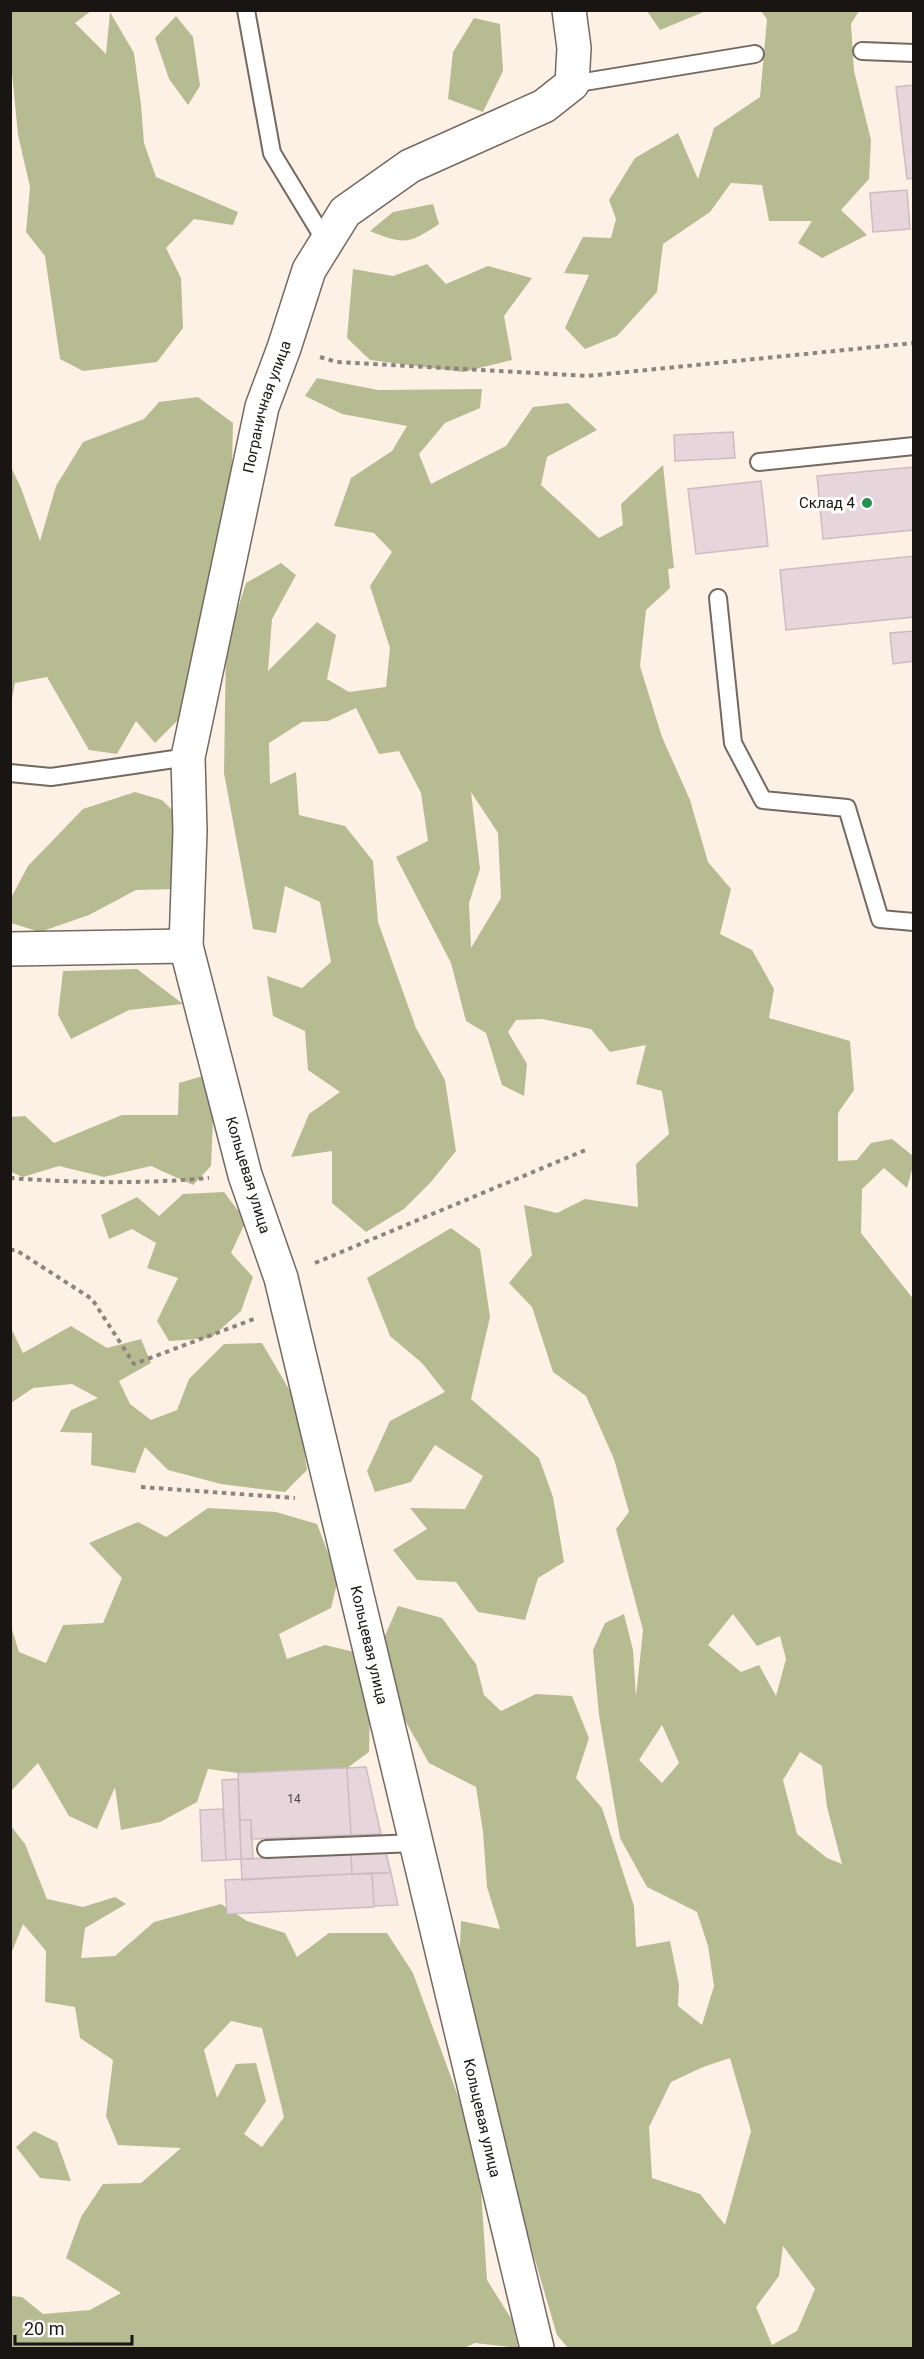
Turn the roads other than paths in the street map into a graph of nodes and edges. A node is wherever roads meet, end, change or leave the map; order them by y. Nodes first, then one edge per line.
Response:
1 (246, 10) edge
2 (569, 10) edge
3 (862, 51) dead end
4 (914, 53) edge
5 (755, 54) dead end
6 (572, 84) junction
7 (326, 242) junction
8 (914, 446) edge
9 (759, 462) dead end
10 (718, 598) dead end
11 (188, 757) junction
12 (10, 773) edge
13 (914, 922) edge
14 (186, 946) junction
15 (10, 949) edge
16 (416, 1843) junction
17 (266, 1850) dead end
18 (537, 2349) edge

1 - 7 lane
2 - 6 street
3 - 4 lane
5 - 6 lane
6 - 7 street, Пограничная улица
7 - 11 street, Пограничная улица
8 - 9 lane
10 - 13 lane
11 - 12 lane
11 - 14 street, Пограничная улица
14 - 15 street
14 - 16 street, Кольцевая улица
16 - 17 lane
16 - 18 street, Кольцевая улица

